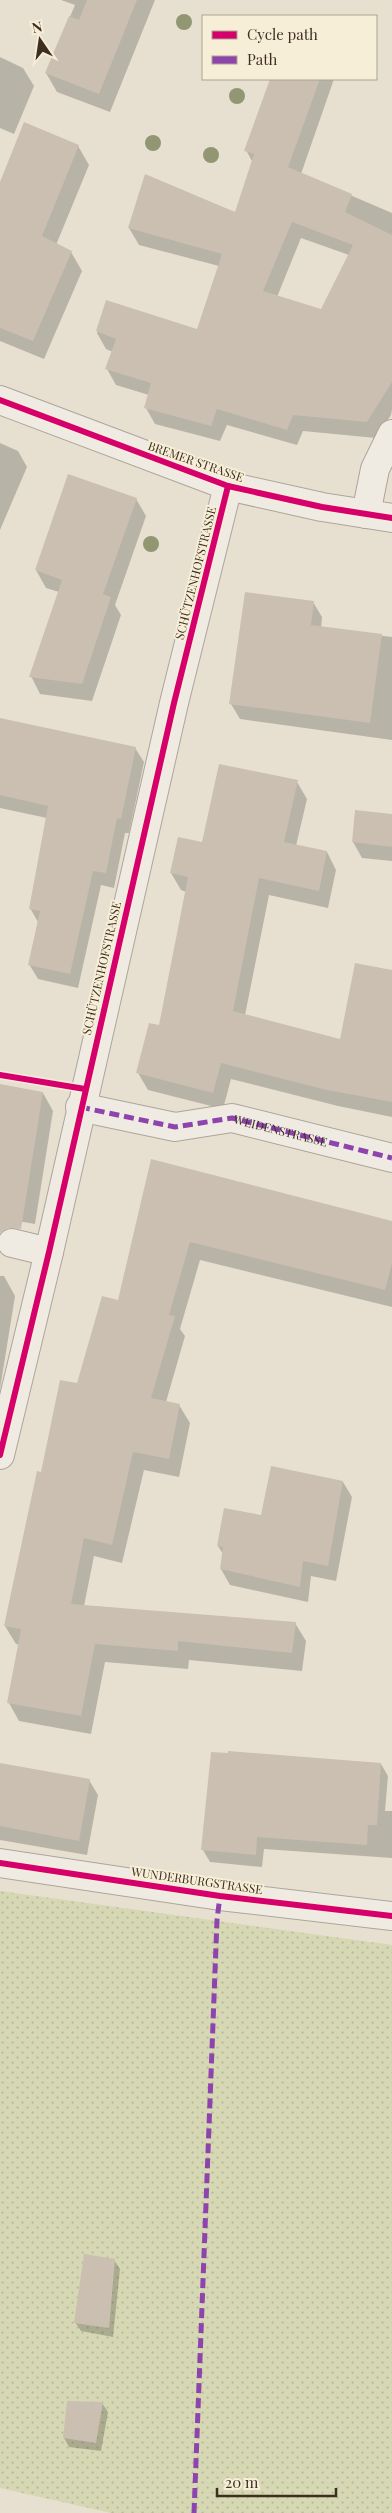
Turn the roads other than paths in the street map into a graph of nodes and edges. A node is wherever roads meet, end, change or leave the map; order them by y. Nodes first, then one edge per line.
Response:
1 (0, 400) edge
2 (392, 434) edge
3 (228, 486) junction
4 (379, 516) edge
5 (80, 1107) junction
6 (392, 1158) edge
7 (12, 1243) dead end
8 (49, 1252) junction
9 (4, 1419) edge
10 (0, 1455) edge
11 (0, 1863) edge
12 (392, 1916) edge

1 - 3 street, BREMER STRASSE
2 - 4 street
3 - 4 street, BREMER STRASSE
3 - 5 street, SCHÜTZENHOFSTRASSE
5 - 6 street, WEIDENSTRASSE
5 - 8 street, SCHÜTZENHOFSTRASSE
7 - 8 street
8 - 9 street, SCHÜTZENHOFSTRASSE
9 - 10 street, SCHÜTZENHOFSTRASSE
11 - 12 street, WUNDERBURGSTRASSE

